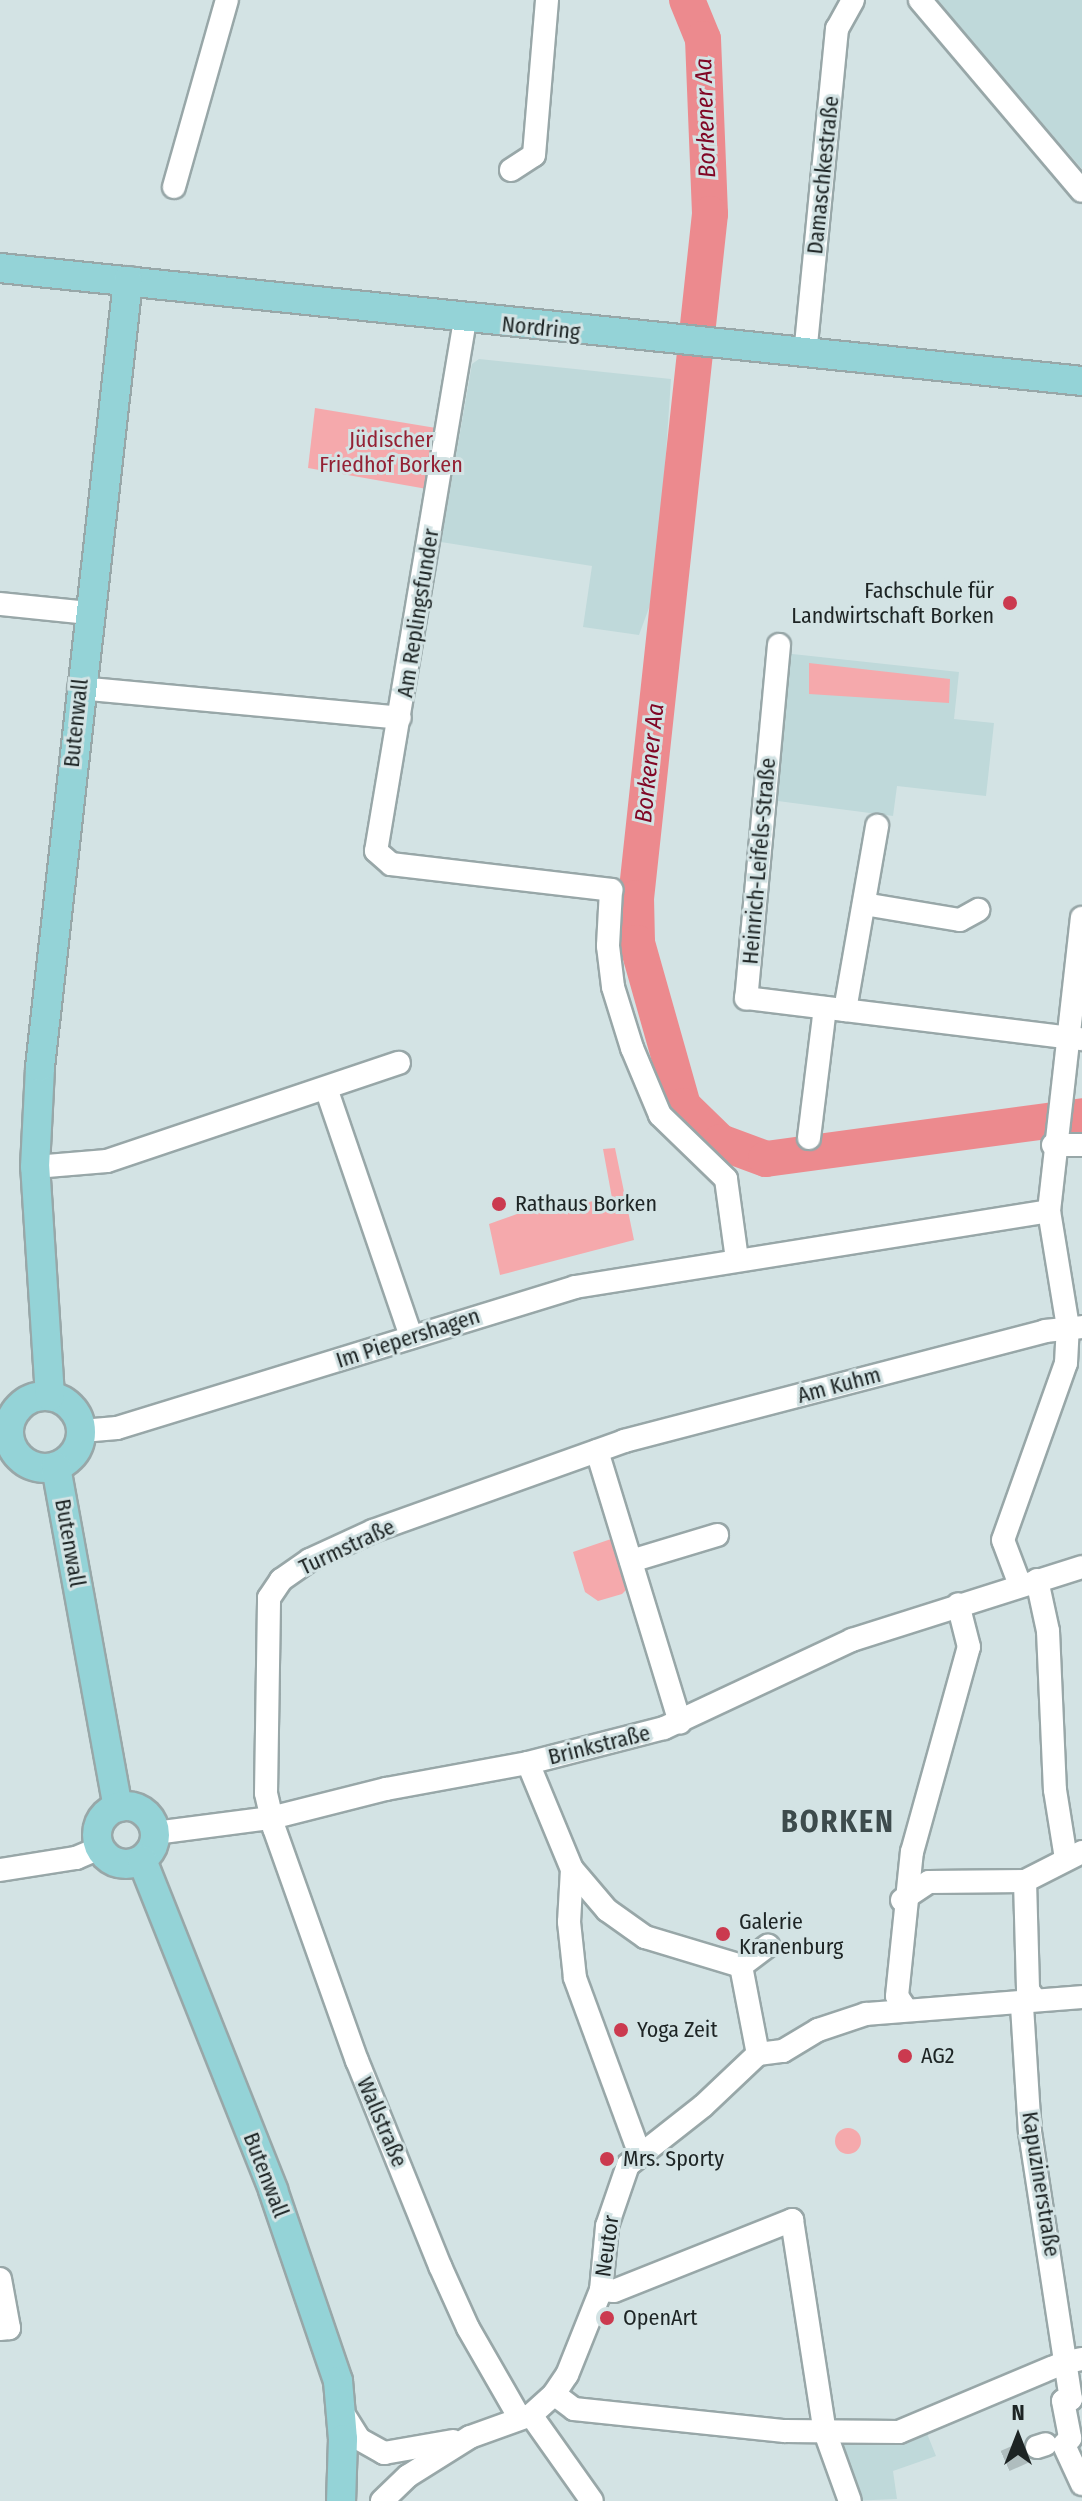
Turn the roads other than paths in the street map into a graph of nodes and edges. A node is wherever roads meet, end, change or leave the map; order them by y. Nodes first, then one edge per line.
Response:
1 (227, 0) edge
2 (547, 0) edge
3 (853, 0) edge
4 (920, 0) edge
5 (511, 170) dead end
6 (174, 187) dead end
7 (1082, 191) edge
8 (0, 268) edge
9 (128, 281) junction
10 (465, 320) junction
11 (805, 355) junction
12 (1082, 381) edge
13 (0, 604) edge
14 (88, 613) junction
15 (779, 645) dead end
16 (79, 688) junction
17 (400, 718) junction
18 (877, 826) dead end
19 (864, 904) junction
20 (978, 910) dead end
21 (1082, 918) edge
22 (835, 1009) junction
23 (1074, 1039) edge
24 (399, 1063) dead end
25 (327, 1091) junction
26 (809, 1138) dead end
27 (1053, 1140) junction
28 (1082, 1145) edge
29 (35, 1167) junction
30 (1049, 1211) junction
31 (737, 1259) junction
32 (1075, 1327) edge
33 (411, 1337) junction
34 (50, 1396) junction
35 (82, 1431) junction
36 (6, 1449) edge
37 (597, 1451) junction
38 (56, 1467) junction
39 (717, 1535) dead end
40 (631, 1561) junction
41 (1082, 1567) edge
42 (1029, 1582) junction
43 (958, 1604) junction
44 (680, 1723) junction
45 (528, 1763) junction
46 (118, 1807) junction
47 (271, 1818) junction
48 (155, 1833) junction
49 (100, 1848) junction
50 (1074, 1855) edge
51 (142, 1860) junction
52 (572, 1869) junction
53 (0, 1870) edge
54 (1025, 1881) junction
55 (904, 1897) junction
56 (768, 1946) dead end
57 (741, 1966) junction
58 (1082, 1997) edge
59 (1028, 2001) junction
60 (905, 2008) junction
61 (758, 2054) junction
62 (639, 2152) junction
63 (0, 2279) edge
64 (601, 2290) junction
65 (0, 2329) edge
66 (1072, 2361) edge
67 (554, 2394) junction
68 (341, 2410) junction
69 (525, 2415) junction
70 (825, 2432) junction
71 (470, 2437) junction
72 (1082, 2484) edge
73 (341, 2501) edge
74 (382, 2501) edge
75 (592, 2501) edge
76 (850, 2501) edge

1 - 6 street
2 - 5 street
3 - 11 street, Damaschkestraße
4 - 7 street
8 - 9 main road, Nordring
9 - 10 main road, Nordring
9 - 14 main road, Butenwall
10 - 11 main road, Nordring
10 - 17 street, Am Replingsfunder
11 - 12 main road, Nordring
13 - 14 street
14 - 16 main road, Butenwall
15 - 22 street, Heinrich-Leifels-Straße
16 - 17 street
16 - 29 main road, Butenwall
17 - 31 street, Am Replingsfunder
18 - 19 street
19 - 20 street
19 - 22 street
21 - 23 street
22 - 23 street, Heinrich-Leifels-Straße
22 - 26 street
23 - 27 street
24 - 25 street
25 - 29 street
25 - 33 street
27 - 28 street
27 - 30 street
29 - 34 main road, Butenwall
30 - 31 street, Im Piepershagen
30 - 32 street
31 - 33 street, Im Piepershagen
32 - 37 street, Am Kuhm
32 - 42 street
33 - 35 street, Im Piepershagen
34 - 35 main road
34 - 36 main road
35 - 38 main road
36 - 38 main road
37 - 40 street
37 - 47 street, Turmstraße
38 - 46 main road, Butenwall
39 - 40 street
40 - 44 street
41 - 42 street, Brinkstraße
42 - 43 street, Brinkstraße
42 - 50 street
43 - 44 street, Brinkstraße
43 - 55 street
44 - 45 street, Brinkstraße
45 - 47 street, Brinkstraße
45 - 52 street
46 - 48 main road
46 - 49 main road
47 - 48 street, Brinkstraße
47 - 69 street, Wallstraße
48 - 51 main road
49 - 51 main road
49 - 53 street
50 - 54 street
51 - 68 main road, Butenwall
52 - 57 street
52 - 62 street
54 - 55 street
54 - 59 street, Kapuzinerstraße
55 - 60 street
56 - 57 street
57 - 61 street
58 - 59 street
59 - 60 street
59 - 66 street, Kapuzinerstraße
60 - 61 street
61 - 62 street, Neutor
62 - 64 street, Neutor
63 - 65 street
64 - 67 street, Neutor
64 - 70 street
66 - 70 street
66 - 72 street, Kapuzinerstraße
67 - 69 street, Neutor
67 - 70 street
68 - 71 street, Neutor
68 - 73 main road, Butenwall
69 - 71 street, Neutor
69 - 75 street, Wallstraße
70 - 76 street
71 - 74 street, Neutor

